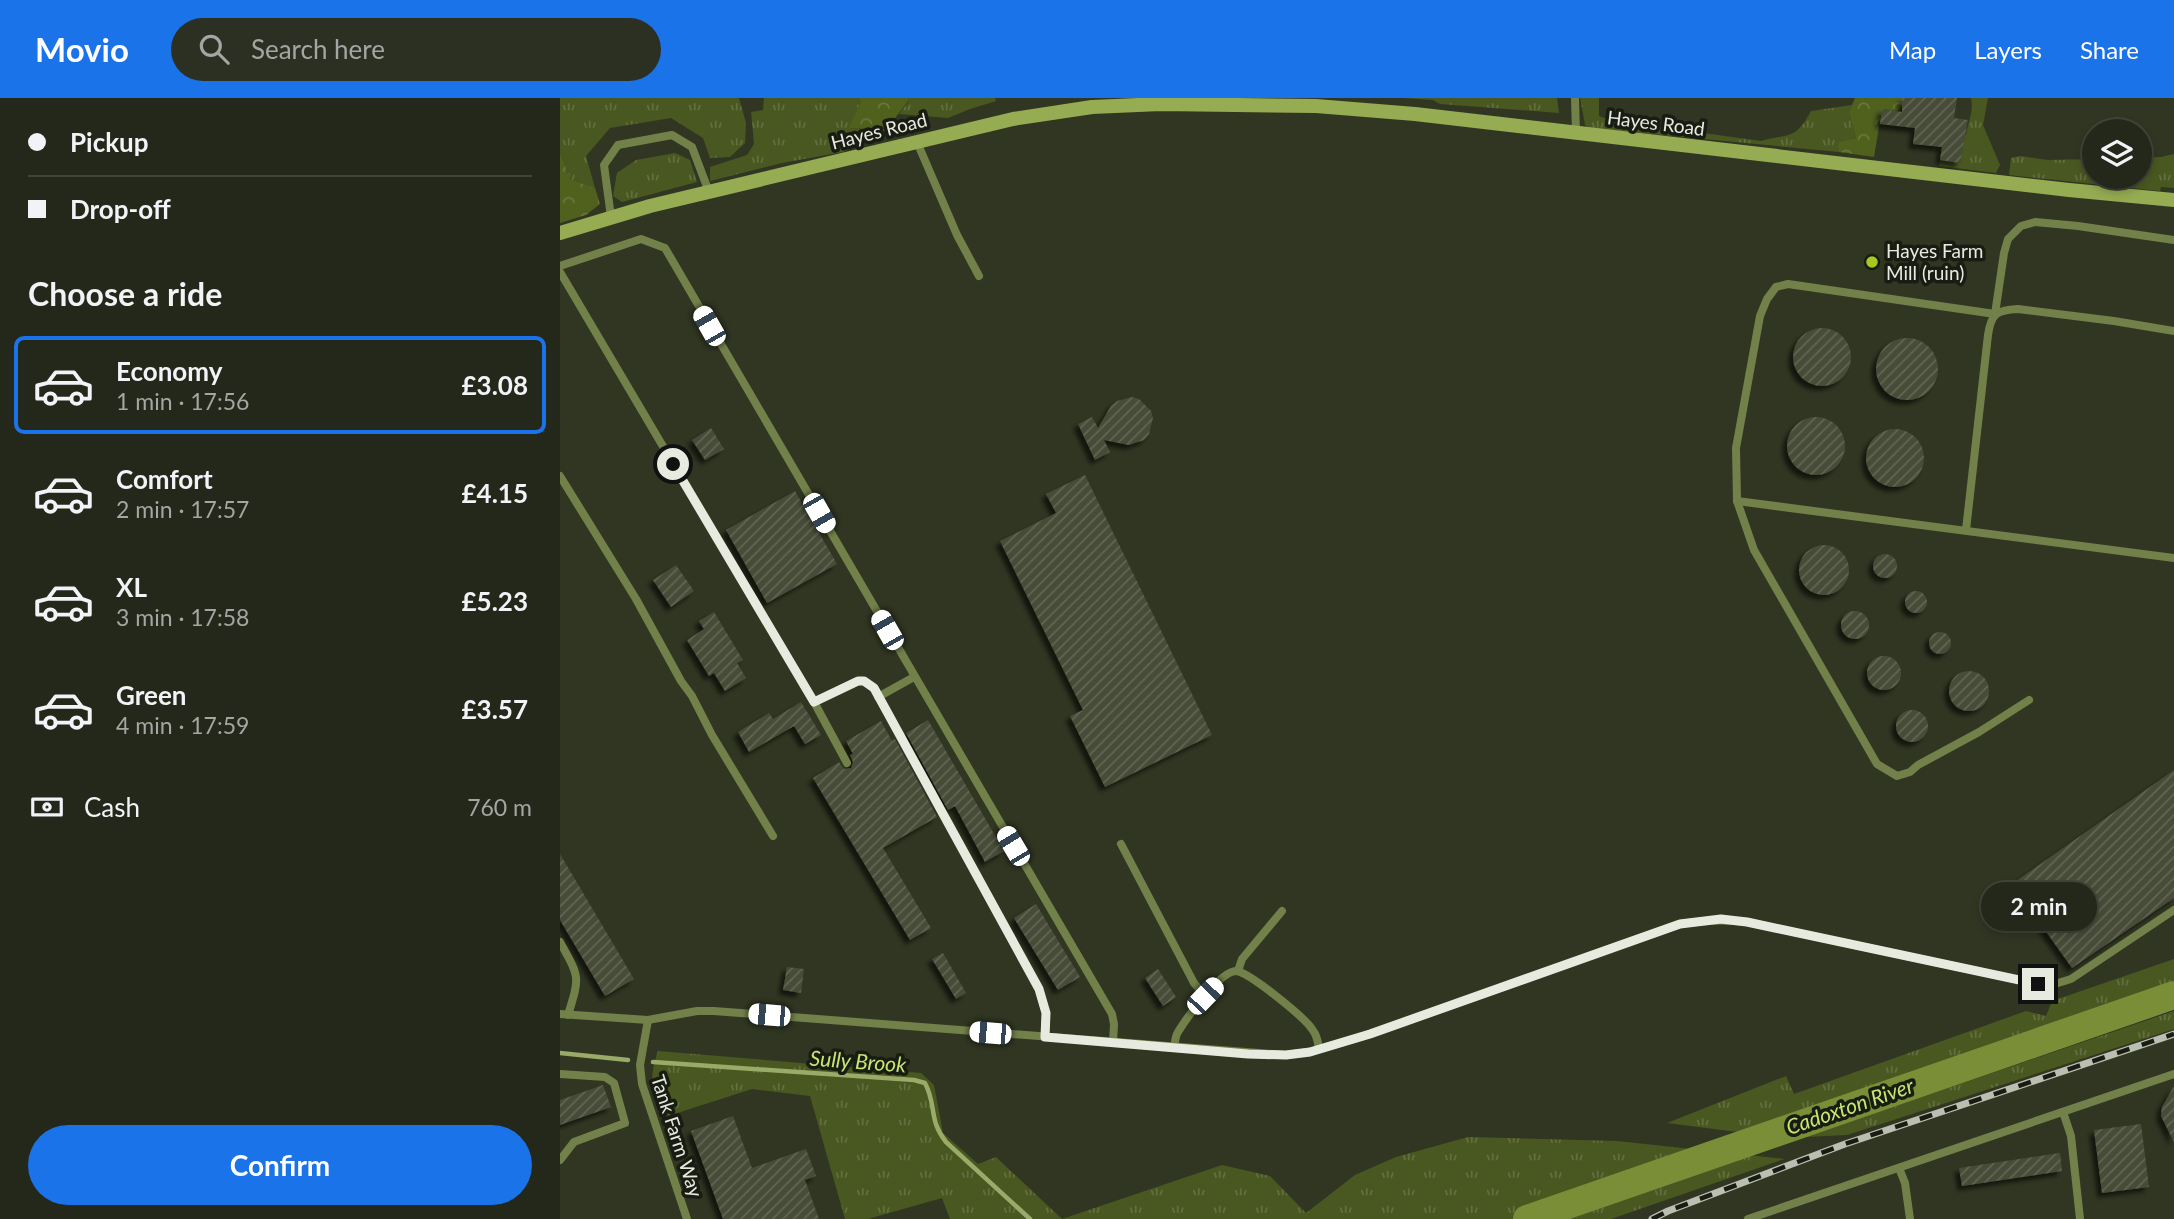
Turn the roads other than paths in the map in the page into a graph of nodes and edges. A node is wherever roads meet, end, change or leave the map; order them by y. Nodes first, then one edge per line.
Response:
1 (1575, 98) edge
2 (1576, 133) junction
3 (917, 142) junction
4 (709, 192) junction
5 (2174, 200) edge
6 (611, 217) junction
7 (560, 233) edge
8 (2174, 240) edge
9 (560, 266) edge
10 (560, 272) edge
11 (979, 276) dead end
12 (1995, 314) junction
13 (2174, 331) edge
14 (560, 476) edge
15 (1737, 501) junction
16 (1966, 530) junction
17 (2174, 558) edge
18 (914, 677) junction
19 (878, 697) junction
20 (2029, 700) dead end
21 (814, 702) junction
22 (847, 764) dead end
23 (773, 836) dead end
24 (1121, 844) dead end
25 (2174, 910) edge
26 (1282, 911) dead end
27 (560, 942) edge
28 (1238, 971) junction
29 (1205, 996) junction
30 (564, 1015) edge
31 (648, 1020) junction
32 (1045, 1037) junction
33 (1113, 1043) junction
34 (1174, 1048) junction
35 (1320, 1049) junction
36 (560, 1074) edge
37 (2174, 1074) edge
38 (2063, 1112) junction
39 (560, 1160) edge
40 (1899, 1168) junction
41 (687, 1219) edge
42 (1748, 1219) edge
43 (1910, 1219) edge
44 (2080, 1219) edge

1 - 2 lane
2 - 3 street, Hayes Road
2 - 5 street, Hayes Road
3 - 4 street, Hayes Road
3 - 11 lane
4 - 6 street, Hayes Road
4 - 6 lane
6 - 7 street, Hayes Road
8 - 12 lane
9 - 18 lane
10 - 21 lane
12 - 13 lane
12 - 15 lane
12 - 16 lane
14 - 23 lane
15 - 16 lane
15 - 20 lane
16 - 17 lane
18 - 19 lane
18 - 33 lane
19 - 21 lane
19 - 32 lane
21 - 22 lane
24 - 29 lane
25 - 35 lane
26 - 28 lane
27 - 30 lane
28 - 29 lane
28 - 35 lane
29 - 34 lane
30 - 31 lane
31 - 32 lane
31 - 41 lane, Tank Farm Way
32 - 33 lane
33 - 34 lane
34 - 35 lane
36 - 39 lane
37 - 38 lane
38 - 40 lane
38 - 44 lane
40 - 42 lane
40 - 43 lane

